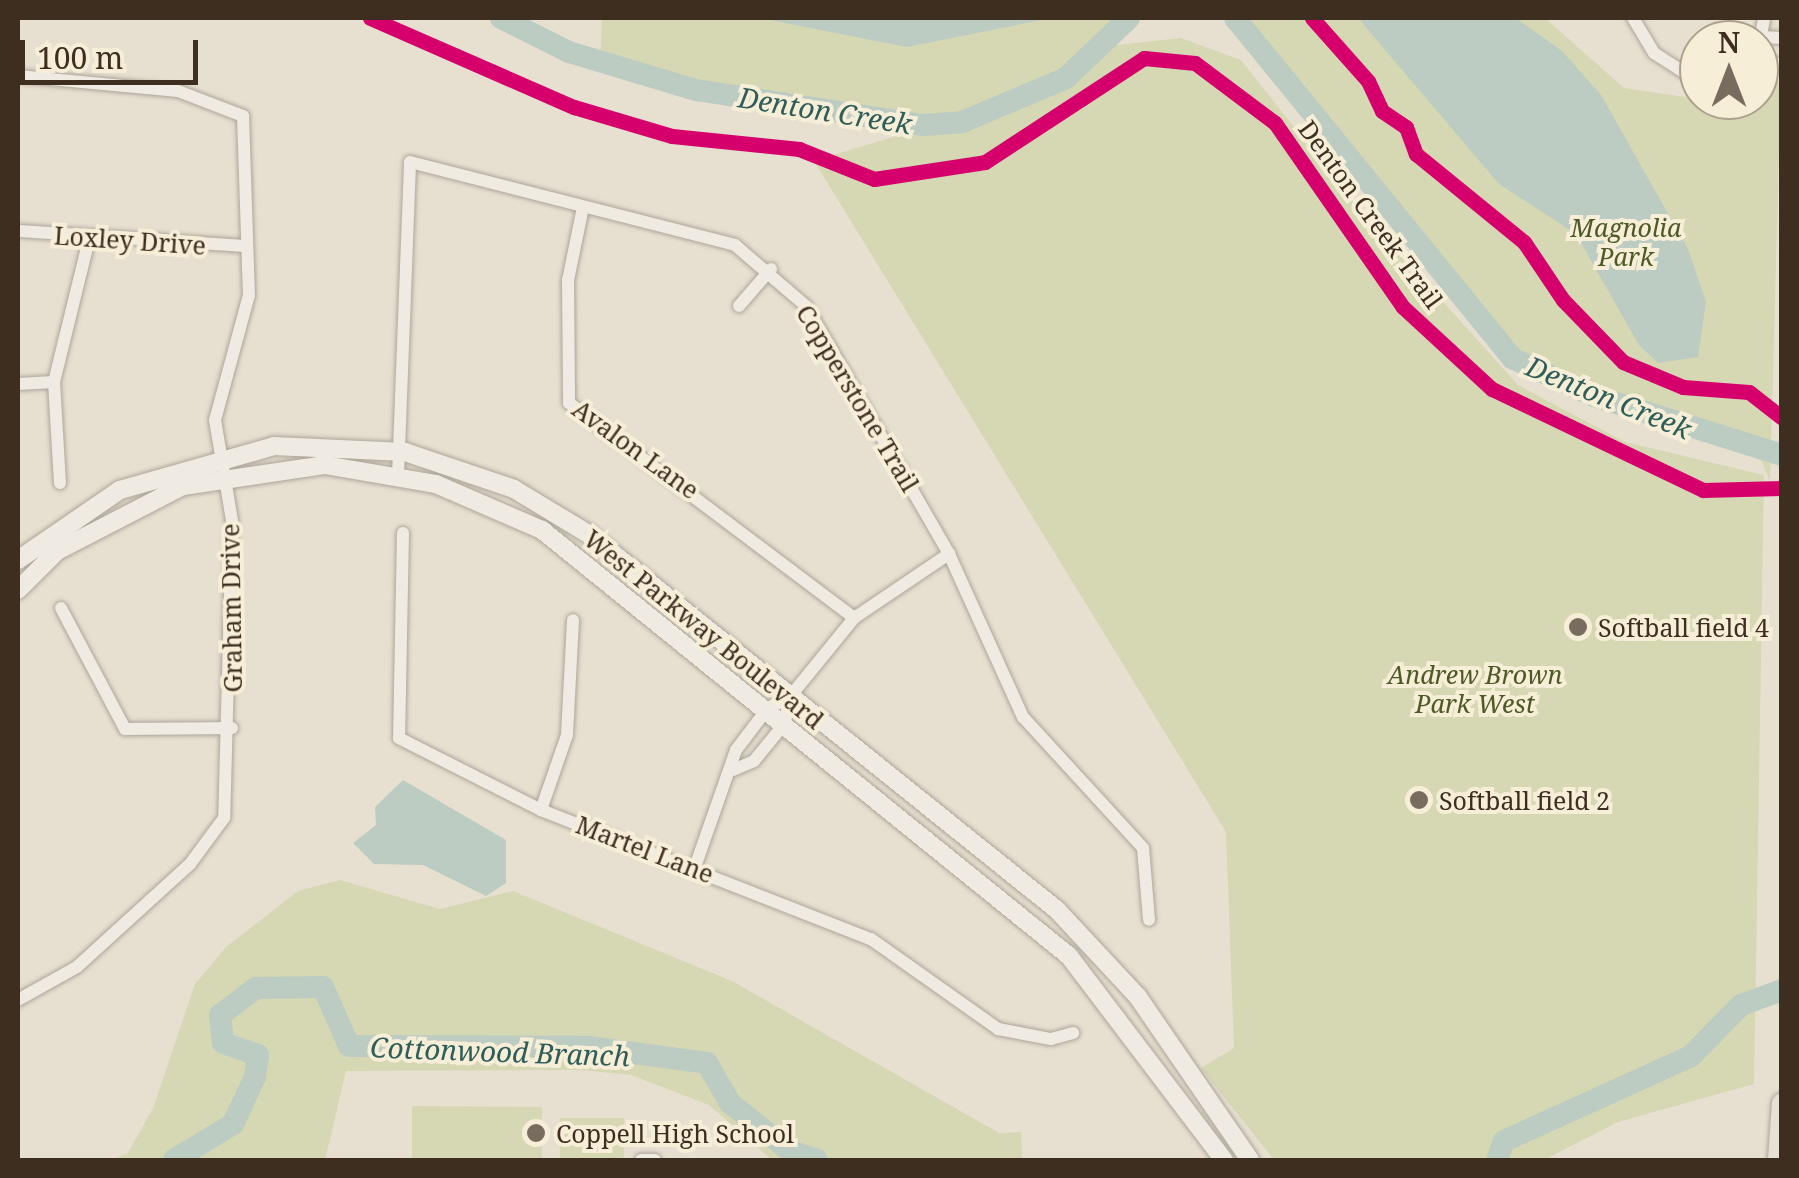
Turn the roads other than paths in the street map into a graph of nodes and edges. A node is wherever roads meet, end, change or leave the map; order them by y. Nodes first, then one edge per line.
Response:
1 (1633, 18) edge
2 (1679, 69) edge
3 (18, 76) edge
4 (582, 212) junction
5 (18, 231) edge
6 (88, 239) junction
7 (242, 246) junction
8 (771, 269) junction
9 (739, 306) dead end
10 (54, 382) junction
11 (18, 384) edge
12 (404, 452) junction
13 (219, 455) junction
14 (221, 476) junction
15 (398, 476) junction
16 (60, 483) dead end
17 (402, 533) dead end
18 (949, 554) junction
19 (18, 560) edge
20 (18, 590) edge
21 (61, 608) dead end
22 (854, 618) junction
23 (574, 620) dead end
24 (789, 698) junction
25 (768, 708) junction
26 (786, 723) junction
27 (232, 728) junction
28 (733, 770) junction
29 (541, 810) junction
30 (695, 867) junction
31 (1149, 920) dead end
32 (18, 1000) edge
33 (1073, 1033) dead end
34 (1782, 1103) edge
35 (641, 1160) edge
36 (654, 1160) edge
37 (1224, 1160) edge
38 (1250, 1160) edge
39 (1778, 1160) edge

1 - 2 street
3 - 7 street, Graham Drive
4 - 8 street, Copperstone Trail
4 - 12 street, Copperstone Trail
4 - 22 street, Avalon Lane
5 - 6 street, Loxley Drive
6 - 7 street, Loxley Drive
6 - 10 street
7 - 13 street, Graham Drive
8 - 9 street
8 - 18 street, Copperstone Trail
10 - 11 street
10 - 16 street
12 - 13 street, West Parkway Boulevard
12 - 15 street, Copperstone Trail
12 - 24 street, West Parkway Boulevard
13 - 14 street, Graham Drive
13 - 19 street, West Parkway Boulevard
14 - 15 street, West Parkway Boulevard
14 - 20 street, West Parkway Boulevard
14 - 27 street, Graham Drive
15 - 25 street, West Parkway Boulevard
17 - 29 street, Martel Lane
18 - 22 street
18 - 31 street, Copperstone Trail
21 - 27 street
22 - 24 street
23 - 29 street
24 - 25 street
24 - 26 street
24 - 38 street, West Parkway Boulevard
25 - 26 street, West Parkway Boulevard
25 - 28 street
26 - 28 street
26 - 37 street, West Parkway Boulevard
27 - 32 street, Graham Drive
28 - 30 street
29 - 30 street, Martel Lane
30 - 33 street, Martel Lane
34 - 39 main road
35 - 36 street

